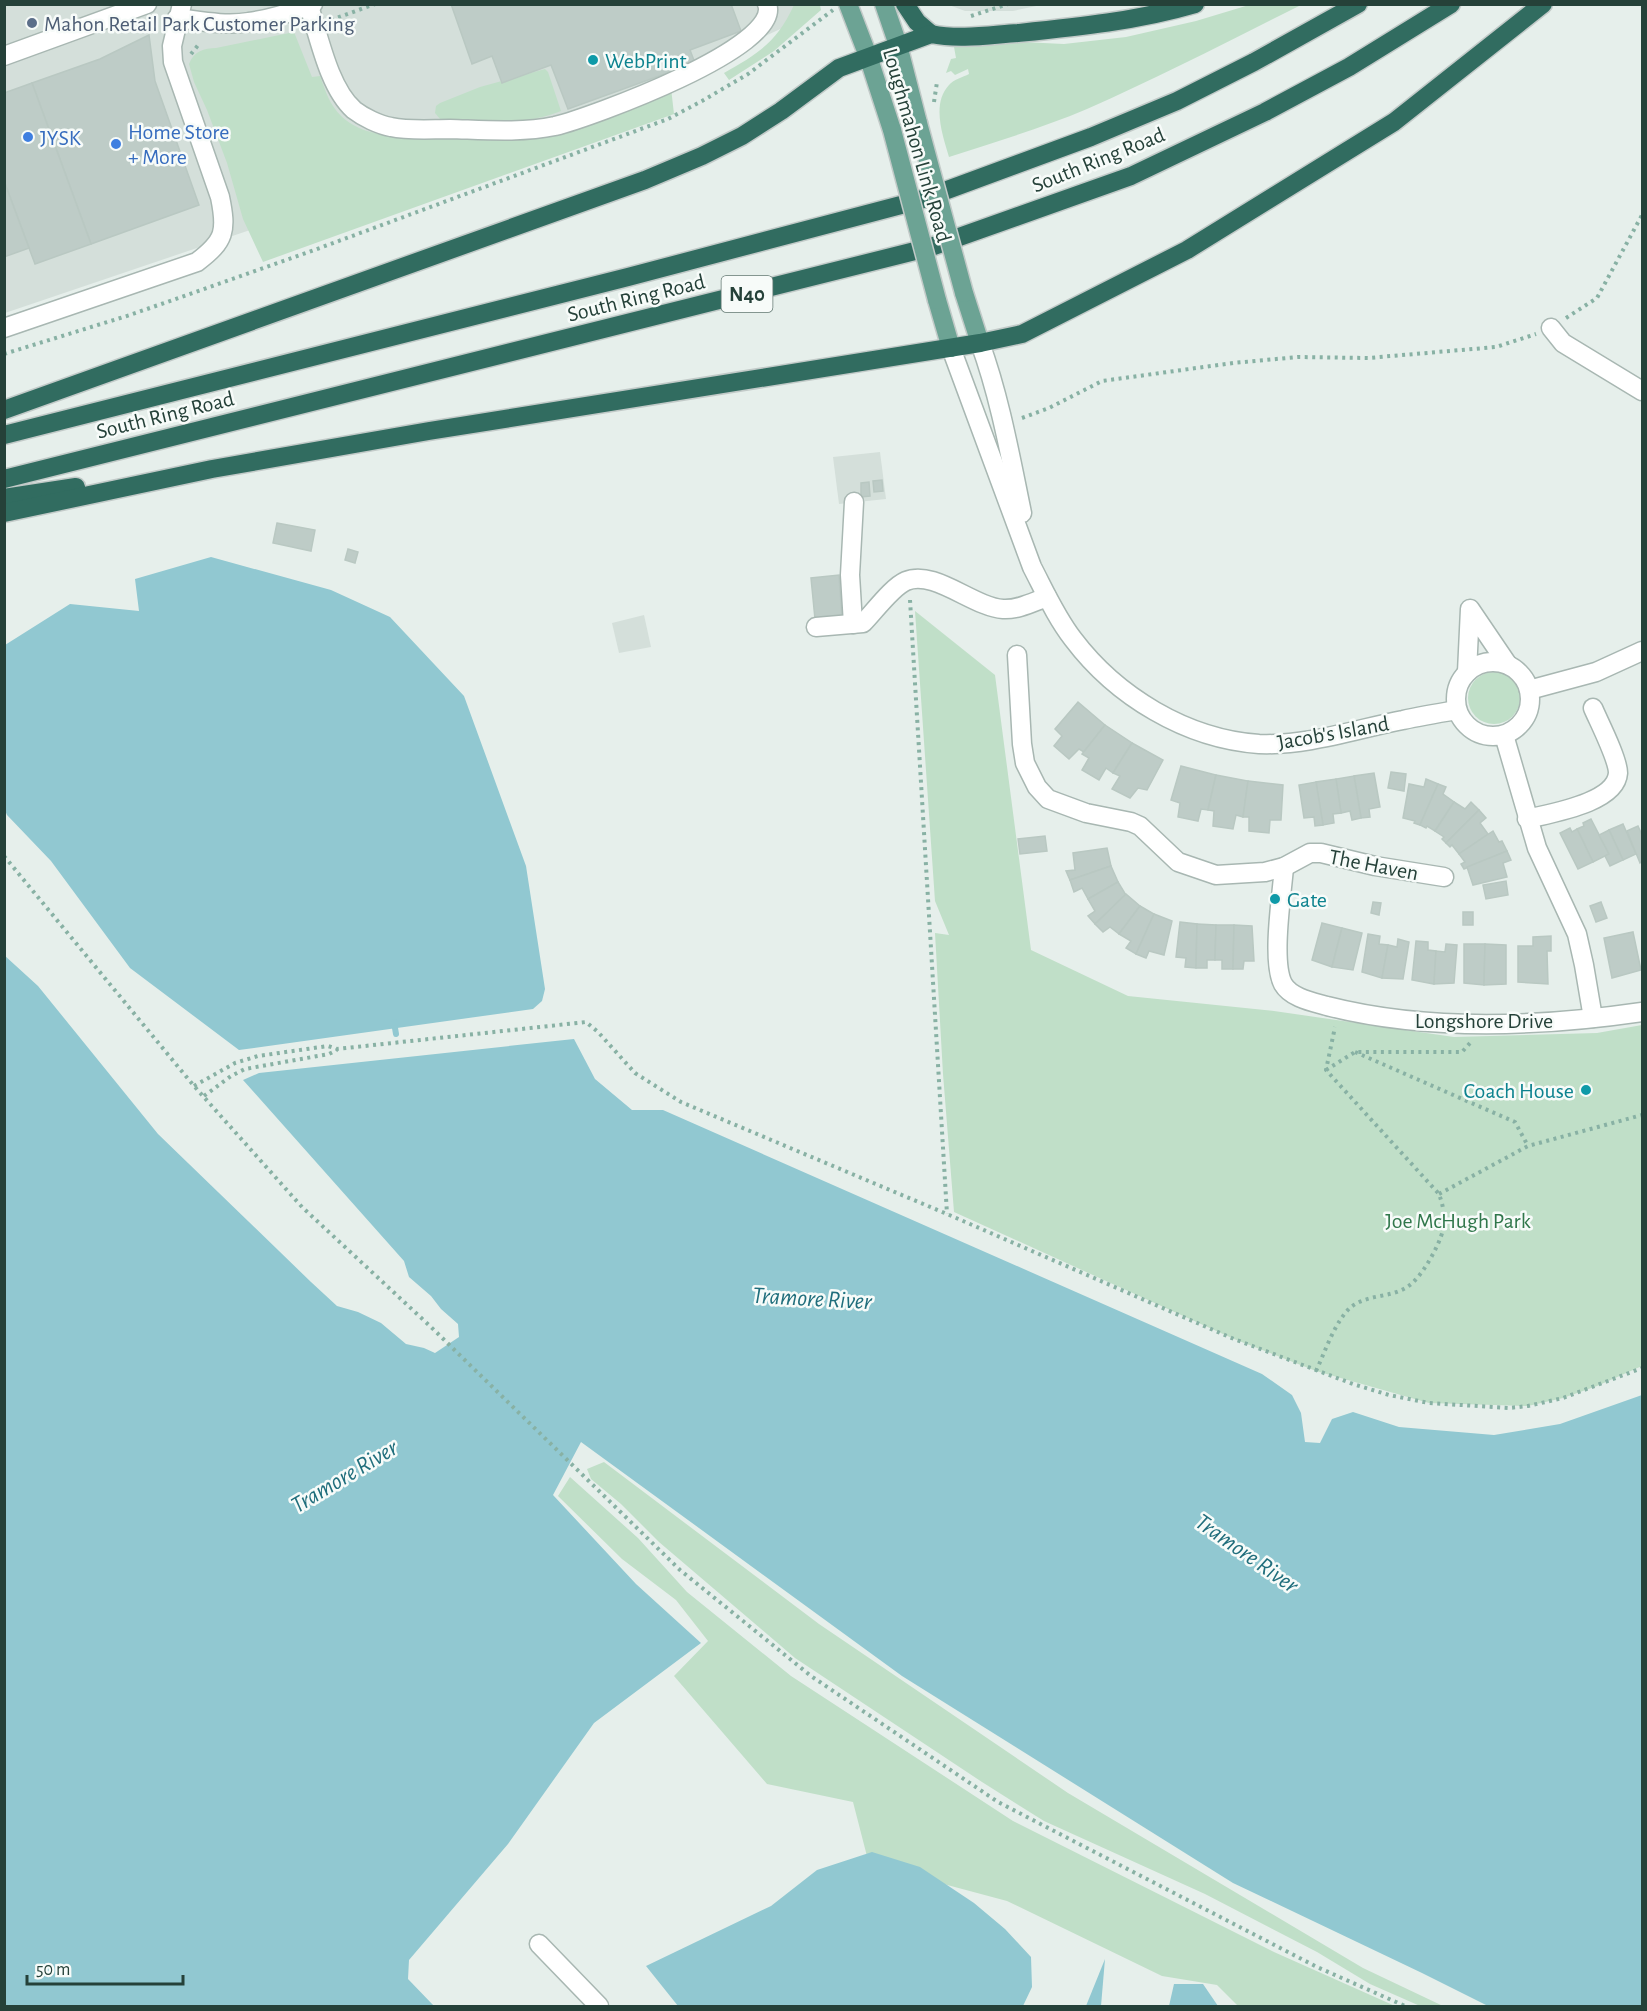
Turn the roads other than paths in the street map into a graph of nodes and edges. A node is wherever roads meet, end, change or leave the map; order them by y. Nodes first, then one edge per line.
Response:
1 (147, 4) edge
2 (767, 4) edge
3 (884, 4) edge
4 (905, 4) edge
5 (1194, 4) edge
6 (1358, 4) edge
7 (1451, 4) edge
8 (1544, 4) edge
9 (311, 5) edge
10 (844, 6) edge
11 (179, 11) edge
12 (931, 34) junction
13 (898, 45) junction
14 (4, 56) edge
15 (868, 56) junction
16 (4, 328) edge
17 (1551, 328) road end
18 (980, 343) junction
19 (951, 348) junction
20 (1642, 391) edge
21 (4, 410) edge
22 (4, 435) edge
23 (212, 469) junction
24 (4, 480) edge
25 (4, 498) edge
26 (854, 502) dead end
27 (4, 513) edge
28 (1032, 567) junction
29 (1047, 597) junction
30 (853, 624) junction
31 (816, 627) dead end
32 (1642, 651) edge
33 (1017, 655) dead end
34 (1508, 665) junction
35 (1467, 672) junction
36 (1529, 690) junction
37 (1593, 708) dead end
38 (1457, 710) junction
39 (1504, 735) junction
40 (1527, 819) junction
41 (1284, 867) junction
42 (1444, 877) dead end
43 (1642, 1012) edge
44 (1593, 1018) junction
45 (539, 1944) dead end
46 (599, 2007) edge

1 - 14 street
2 - 9 street
3 - 13 main road, Loughmahon Link Road
4 - 12 highway
5 - 12 highway
6 - 22 highway, South Ring Road / N40
7 - 24 highway, South Ring Road / N40
8 - 18 highway
9 - 11 street
10 - 15 main road, Loughmahon Link Road
11 - 16 street
12 - 13 highway
13 - 15 highway
13 - 18 main road, Loughmahon Link Road, bridge
15 - 19 main road, Loughmahon Link Road, bridge
15 - 21 highway
17 - 20 street
18 - 19 highway
18 - 28 street, Jacob's Island
19 - 23 highway
19 - 28 street, Jacob's Island
23 - 25 highway
23 - 27 highway
26 - 30 street
28 - 29 street, Jacob's Island
29 - 30 street
29 - 38 street, Jacob's Island
30 - 31 street
32 - 36 street
33 - 41 street, The Haven
34 - 35 street
34 - 35 street
34 - 36 street
35 - 38 street
36 - 39 street
37 - 40 street
38 - 39 street
39 - 40 street
40 - 44 street
41 - 42 street, The Haven
41 - 44 street, Longshore Drive
43 - 44 street, Longshore Drive
45 - 46 street

